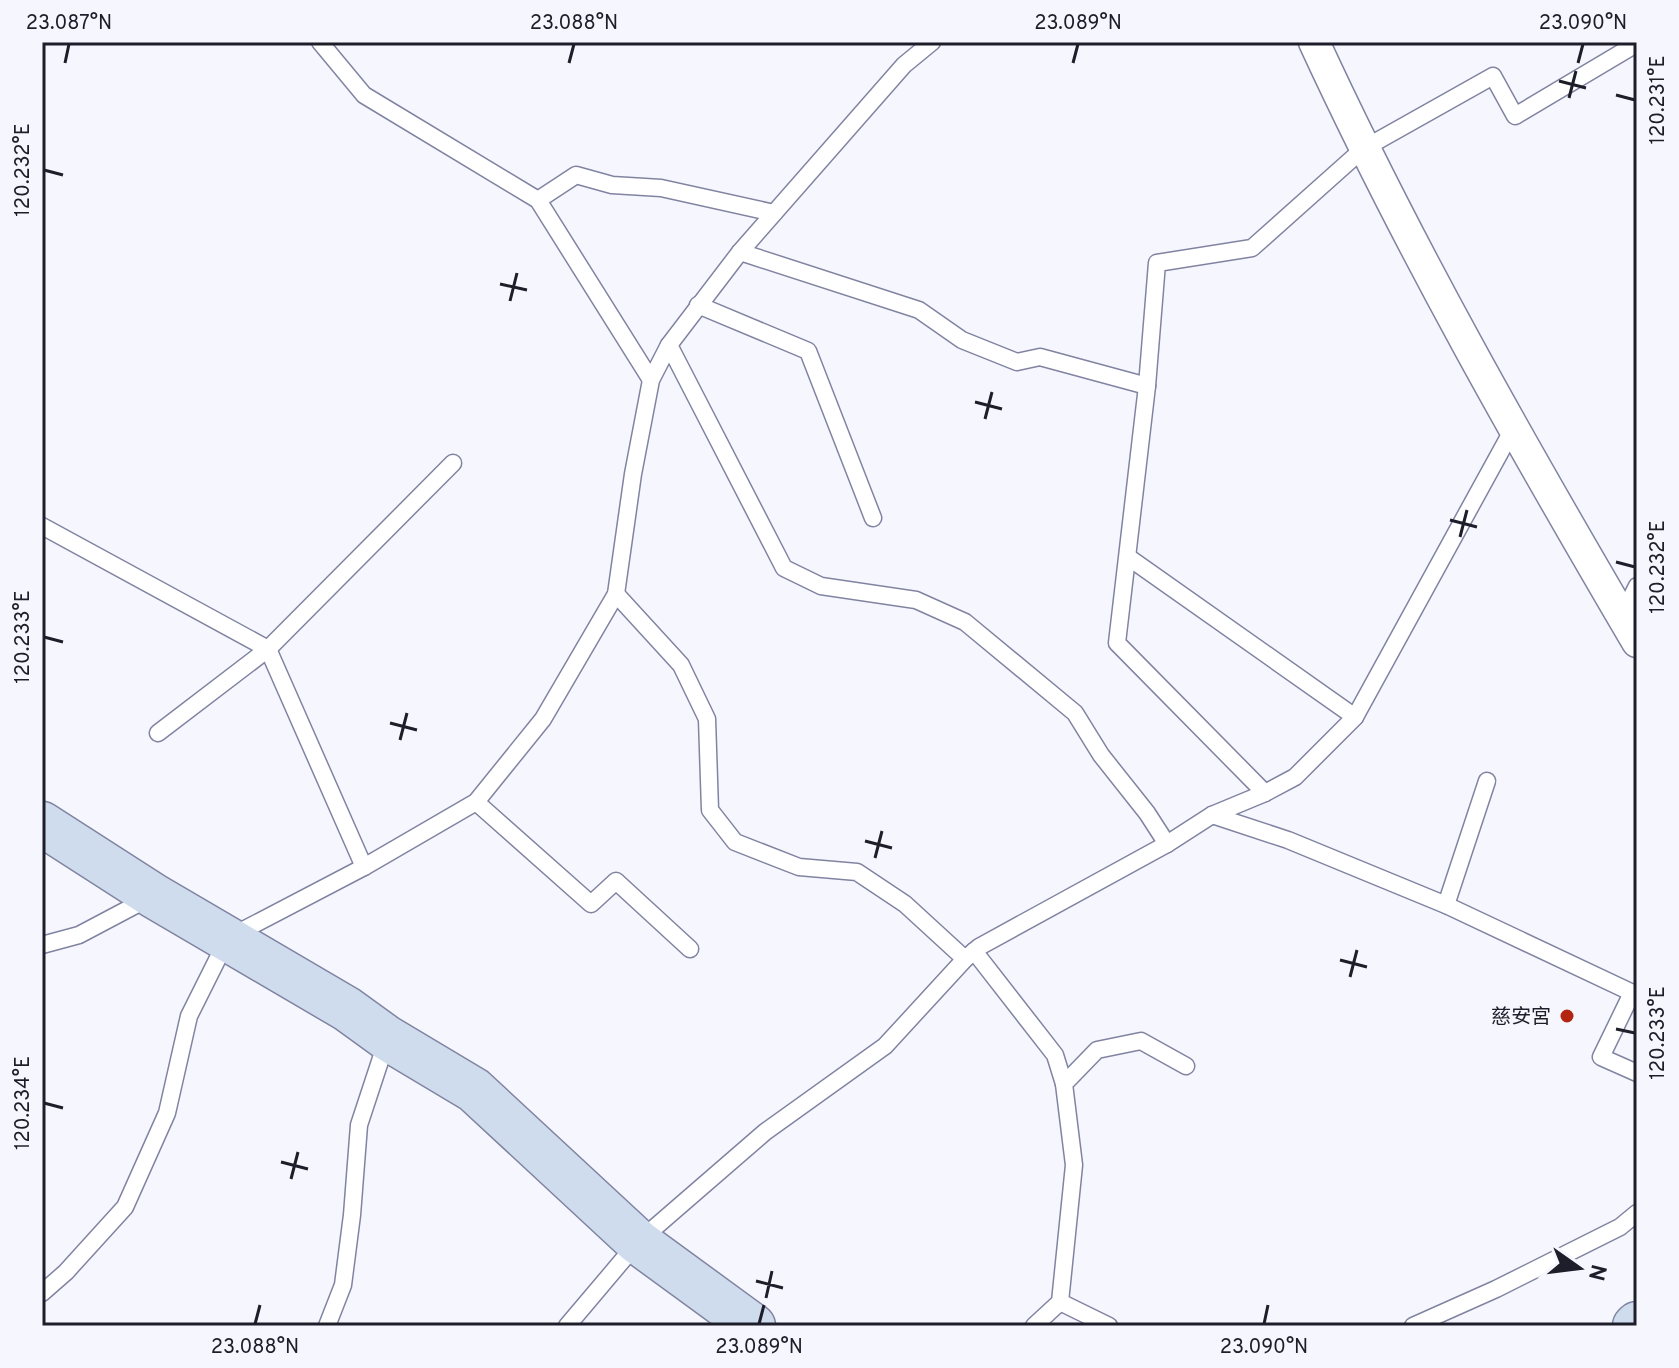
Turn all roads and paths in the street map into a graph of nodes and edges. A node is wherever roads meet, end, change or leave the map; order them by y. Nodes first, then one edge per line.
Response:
1 (320, 42) edge
2 (932, 42) edge
3 (1314, 42) edge
4 (1631, 47) dead end
5 (1363, 149) junction
6 (538, 200) junction
7 (774, 213) junction
8 (740, 252) junction
9 (698, 305) junction
10 (669, 345) junction
11 (651, 380) junction
12 (1147, 386) junction
13 (1513, 429) junction
14 (453, 463) dead end
15 (873, 518) dead end
16 (42, 526) edge
17 (1128, 557) junction
18 (1637, 586) edge
19 (616, 594) junction
20 (1622, 616) junction
21 (1637, 642) edge
22 (268, 649) junction
23 (1355, 717) junction
24 (158, 733) dead end
25 (1487, 781) dead end
26 (1265, 793) junction
27 (476, 802) junction
28 (1212, 815) junction
29 (42, 824) edge
30 (1167, 844) junction
31 (364, 867) junction
32 (154, 896) junction
33 (1446, 905) junction
34 (228, 938) junction
35 (42, 945) edge
36 (690, 949) dead end
37 (970, 955) junction
38 (1634, 994) edge
39 (387, 1038) junction
40 (1186, 1066) dead end
41 (1637, 1073) edge
42 (1064, 1084) junction
43 (1637, 1213) edge
44 (638, 1242) junction
45 (42, 1293) edge
46 (1060, 1302) junction
47 (327, 1326) edge
48 (567, 1326) edge
49 (753, 1326) edge
50 (1034, 1326) edge
51 (1109, 1326) edge
52 (1413, 1326) edge

1 - 6 lane
2 - 7 lane
3 - 5 street
4 - 5 lane
5 - 12 lane
5 - 13 street
6 - 7 lane
6 - 11 lane
7 - 8 lane
8 - 9 lane
8 - 12 lane
9 - 10 lane
9 - 15 lane
10 - 11 lane
10 - 30 lane
11 - 19 lane
12 - 17 lane
13 - 20 street
13 - 23 lane
14 - 22 lane
16 - 22 lane
17 - 23 lane
17 - 26 lane
18 - 20 lane
19 - 27 lane
19 - 37 lane
20 - 21 street
22 - 24 lane
22 - 31 lane
23 - 26 lane
25 - 33 lane
26 - 28 lane
27 - 31 lane
27 - 36 lane
28 - 30 lane
28 - 33 lane
29 - 32 street
30 - 37 lane
31 - 34 lane
32 - 34 street
32 - 35 lane
33 - 38 lane
34 - 39 street
34 - 45 lane
37 - 42 lane
37 - 44 lane
38 - 41 lane
39 - 44 street
39 - 47 lane
40 - 42 lane
42 - 46 lane
43 - 52 lane
44 - 48 lane
44 - 49 street
46 - 50 lane
46 - 51 lane

